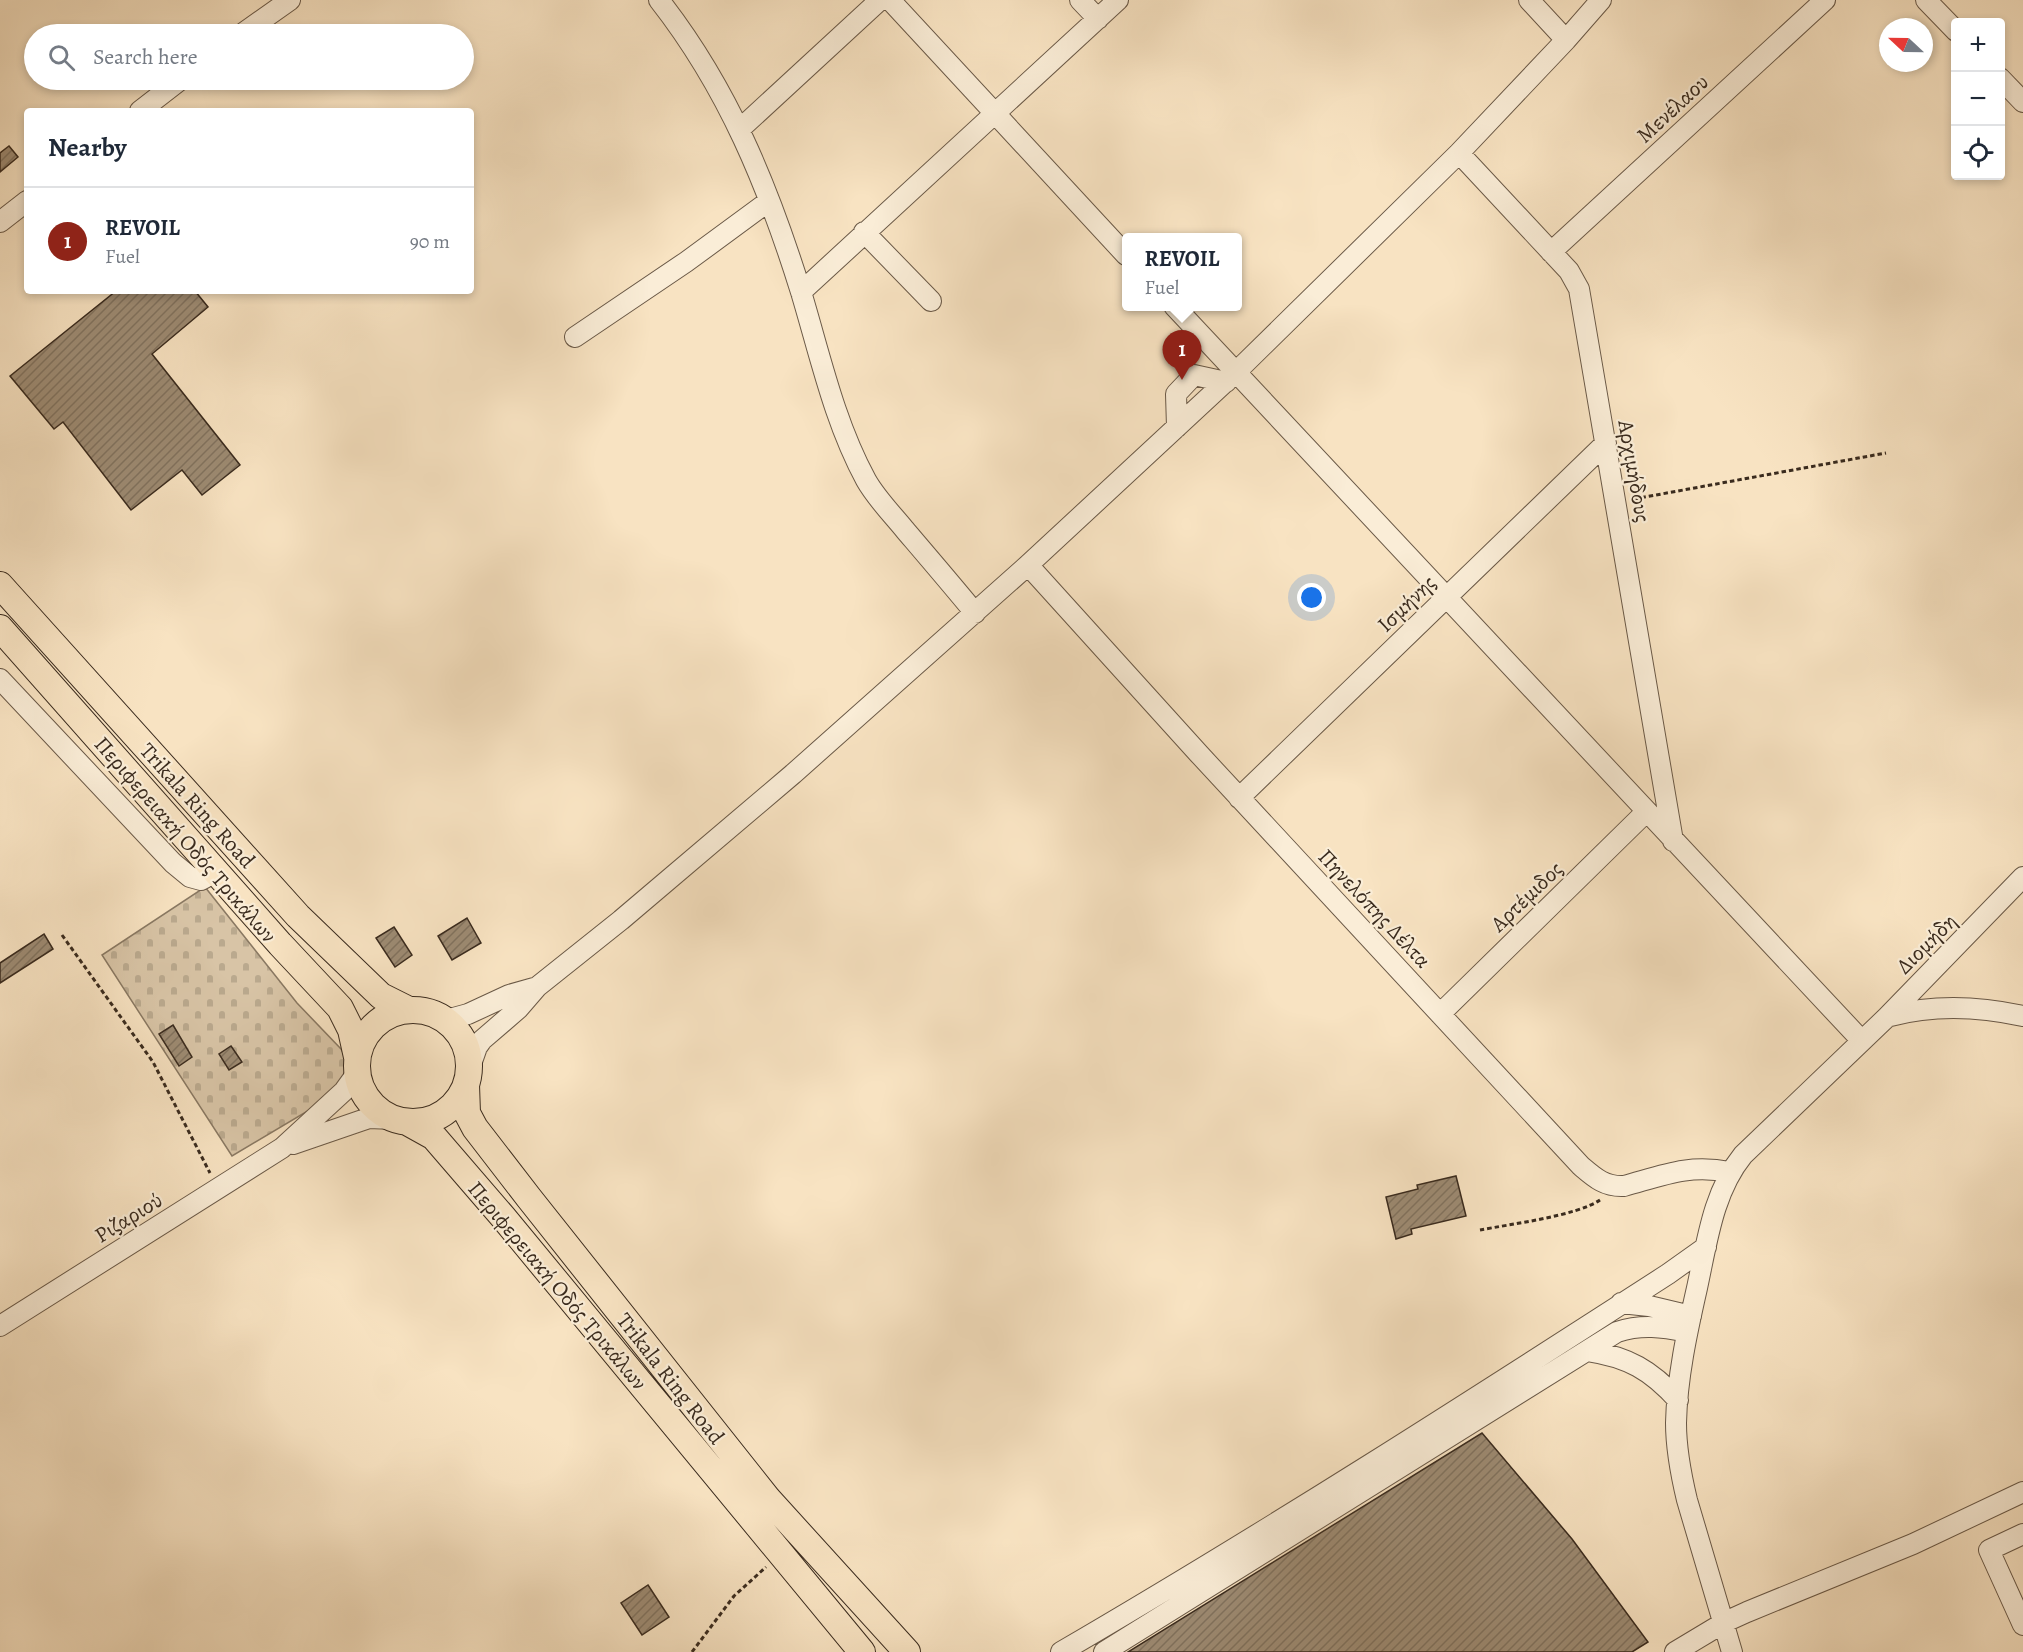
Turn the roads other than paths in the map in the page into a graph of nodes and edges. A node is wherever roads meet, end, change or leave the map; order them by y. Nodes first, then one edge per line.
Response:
1 (291, 0) edge
2 (659, 0) edge
3 (880, 0) edge
4 (890, 0) edge
5 (1080, 0) edge
6 (1118, 0) edge
7 (1528, 0) edge
8 (1601, 0) edge
9 (1826, 0) edge
10 (1926, 0) edge
11 (1098, 19) junction
12 (256, 24) edge
13 (1951, 26) edge
14 (1566, 40) junction
15 (2005, 82) edge
16 (167, 90) edge
17 (2023, 102) edge
18 (144, 108) edge
19 (995, 113) junction
20 (740, 129) junction
21 (1459, 153) junction
22 (769, 201) junction
23 (24, 203) edge
24 (0, 222) edge
25 (864, 232) junction
26 (1122, 251) edge
27 (1551, 252) junction
28 (801, 292) junction
29 (931, 301) dead end
30 (1178, 311) edge
31 (575, 337) dead end
32 (1230, 377) junction
33 (1606, 443) junction
34 (1028, 565) junction
35 (0, 585) edge
36 (1446, 598) junction
37 (975, 613) junction
38 (0, 628) edge
39 (0, 679) edge
40 (1239, 798) junction
41 (1646, 812) junction
42 (1673, 841) junction
43 (216, 872) junction
44 (2023, 877) edge
45 (537, 987) junction
46 (409, 1010) junction
47 (1440, 1014) junction
48 (2023, 1016) edge
49 (1887, 1017) junction
50 (446, 1020) junction
51 (1862, 1041) junction
52 (357, 1065) junction
53 (468, 1076) junction
54 (400, 1121) junction
55 (282, 1148) junction
56 (1730, 1172) junction
57 (1706, 1247) junction
58 (1622, 1303) junction
59 (1689, 1324) junction
60 (0, 1326) edge
61 (1588, 1351) junction
62 (1678, 1400) junction
63 (2023, 1492) edge
64 (2023, 1534) edge
65 (1725, 1622) junction
66 (2023, 1625) edge
67 (862, 1652) edge
68 (907, 1652) edge
69 (1061, 1652) edge
70 (1104, 1652) edge
71 (1676, 1652) edge
72 (1732, 1652) edge

1 - 12 street
2 - 20 street
3 - 20 street
4 - 19 street
5 - 11 street
6 - 11 street
7 - 14 street
8 - 14 street
9 - 27 street, Μενέλαου
10 - 13 street
11 - 19 street
14 - 21 street
15 - 17 street
16 - 18 street
19 - 25 street
19 - 26 street
20 - 22 street
21 - 27 street, Αρχιμήδους
21 - 32 street
22 - 28 street
22 - 31 street
23 - 24 street
25 - 28 street
25 - 29 street
27 - 33 street, Αρχιμήδους
28 - 37 street
30 - 32 street
32 - 34 street
32 - 36 street
33 - 36 street, Ισμήνης
33 - 42 street, Αρχιμήδους
34 - 37 street
34 - 40 street, Πηνελόπης Δέλτα
35 - 46 main road, Trikala Ring Road
36 - 40 street, Ισμήνης
36 - 41 street
37 - 45 street
38 - 43 main road, Περιφερειακή Οδός Τρικάλων
39 - 43 street
40 - 47 street, Πηνελόπης Δέλτα
41 - 42 street
41 - 47 street, Αρτέμιδος
42 - 51 street
43 - 52 main road, Περιφερειακή Οδός Τρικάλων
44 - 49 street, Διομήδη
45 - 50 street
45 - 53 street
46 - 50 main road
46 - 52 main road
47 - 56 street, Πηνελόπης Δέλτα
48 - 49 street
49 - 51 street, Διομήδη
50 - 53 main road
51 - 56 street, Διομήδη
52 - 54 main road
52 - 55 street, Ριζαριού
53 - 54 main road
53 - 68 main road, Trikala Ring Road
54 - 55 street, Ριζαριού
54 - 67 main road, Περιφερειακή Οδός Τρικάλων
55 - 60 street, Ριζαριού
56 - 57 street, Διομήδη
57 - 58 street
57 - 59 street, Διομήδη
58 - 59 street
58 - 69 street
59 - 61 street
59 - 62 street, Διομήδη
61 - 62 street
61 - 70 street
62 - 65 street, Διομήδη
63 - 65 street
64 - 66 street
65 - 71 street
65 - 72 street, Διομήδη

